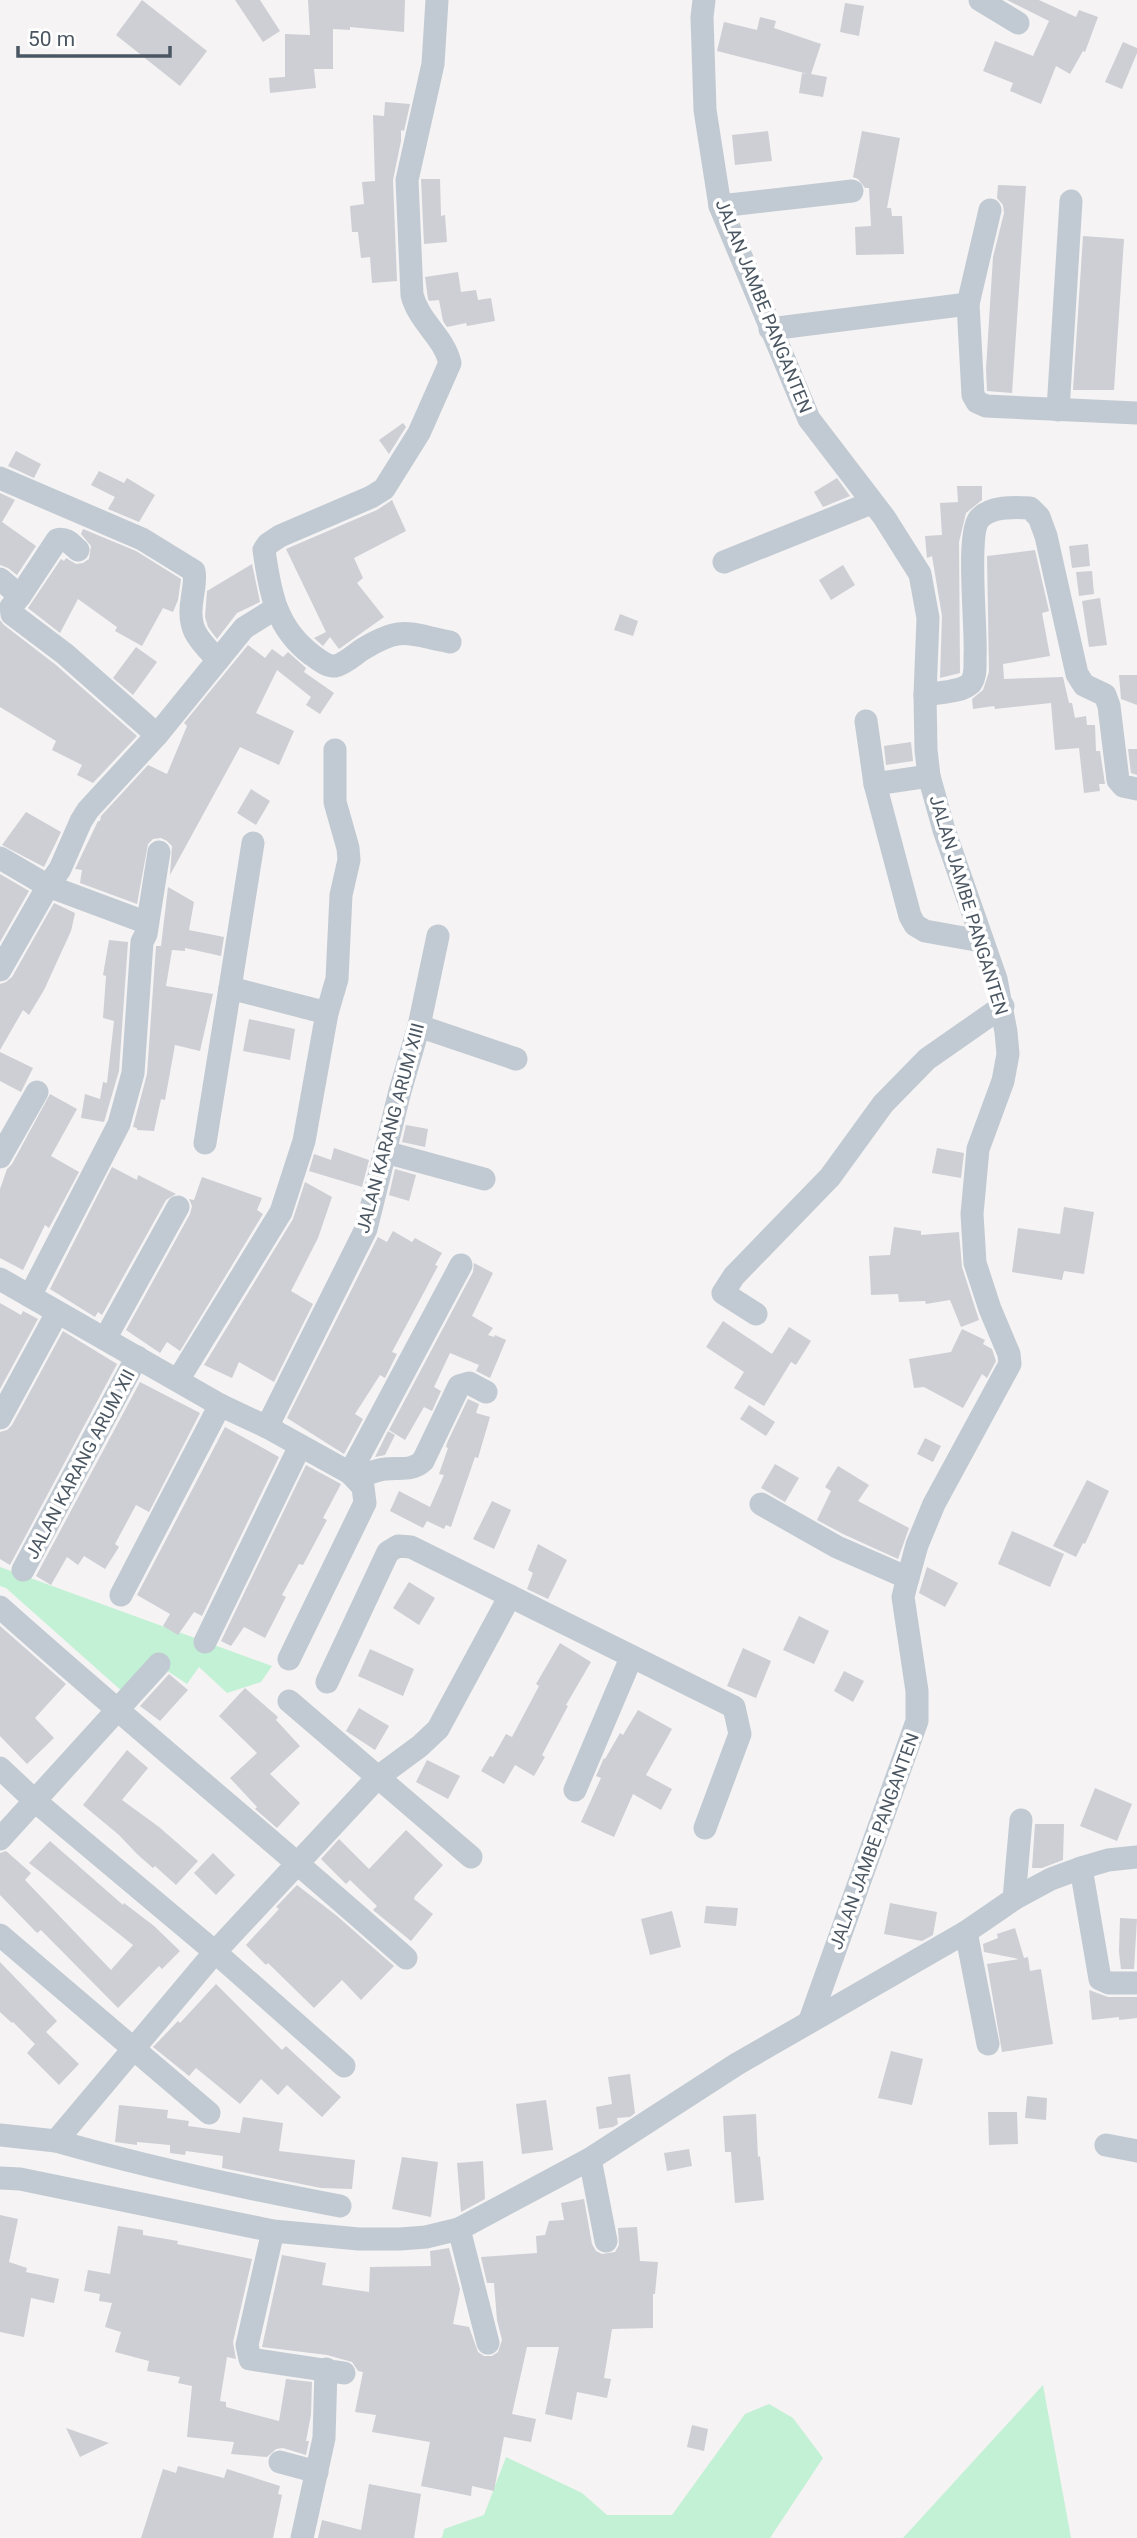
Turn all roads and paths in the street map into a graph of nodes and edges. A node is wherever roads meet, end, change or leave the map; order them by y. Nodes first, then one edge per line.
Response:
1 (437, 0) edge
2 (704, 0) edge
3 (980, 0) edge
4 (1018, 23) dead end
5 (852, 191) dead end
6 (1071, 201) dead end
7 (720, 206) junction
8 (990, 210) dead end
9 (968, 304) junction
10 (770, 329) junction
11 (1058, 410) junction
12 (1137, 413) edge
13 (0, 478) edge
14 (871, 503) junction
15 (78, 550) dead end
16 (724, 562) dead end
17 (0, 579) edge
18 (20, 596) junction
19 (276, 608) junction
20 (450, 642) dead end
21 (218, 660) junction
22 (925, 695) junction
23 (866, 721) dead end
24 (157, 735) junction
25 (335, 750) dead end
26 (929, 776) junction
27 (875, 784) junction
28 (1137, 789) edge
29 (253, 843) dead end
30 (159, 852) dead end
31 (0, 858) edge
32 (48, 886) junction
33 (147, 925) junction
34 (438, 936) dead end
35 (981, 941) junction
36 (0, 970) edge
37 (230, 988) junction
38 (1003, 1006) junction
39 (327, 1013) junction
40 (419, 1026) junction
41 (516, 1059) dead end
42 (37, 1092) dead end
43 (205, 1143) dead end
44 (385, 1152) junction
45 (0, 1157) edge
46 (484, 1179) dead end
47 (178, 1207) dead end
48 (461, 1265) dead end
49 (0, 1279) edge
50 (30, 1296) junction
51 (57, 1313) junction
52 (756, 1314) dead end
53 (105, 1339) junction
54 (137, 1357) junction
55 (178, 1380) junction
56 (486, 1392) dead end
57 (220, 1405) junction
58 (0, 1418) edge
59 (267, 1427) junction
60 (300, 1446) junction
61 (353, 1476) junction
62 (761, 1504) dead end
63 (23, 1570) dead end
64 (906, 1587) junction
65 (121, 1595) dead end
66 (510, 1596) junction
67 (0, 1607) edge
68 (205, 1642) dead end
69 (631, 1658) junction
70 (289, 1659) dead end
71 (159, 1664) dead end
72 (327, 1682) dead end
73 (289, 1700) dead end
74 (116, 1711) junction
75 (0, 1768) edge
76 (378, 1777) junction
77 (575, 1790) dead end
78 (35, 1801) junction
79 (1021, 1820) dead end
80 (705, 1828) dead end
81 (0, 1839) edge
82 (471, 1857) dead end
83 (1137, 1857) edge
84 (299, 1863) junction
85 (1081, 1868) junction
86 (1014, 1899) junction
87 (966, 1932) junction
88 (0, 1935) edge
89 (215, 1952) junction
90 (407, 1958) dead end
91 (1137, 1983) edge
92 (810, 2020) junction
93 (988, 2044) dead end
94 (132, 2049) junction
95 (344, 2066) dead end
96 (209, 2113) dead end
97 (0, 2135) edge
98 (56, 2141) junction
99 (1106, 2146) dead end
100 (1137, 2151) edge
101 (590, 2159) junction
102 (0, 2178) edge
103 (340, 2206) dead end
104 (459, 2229) junction
105 (273, 2231) junction
106 (607, 2241) dead end
107 (488, 2343) dead end
108 (280, 2462) dead end
109 (317, 2472) junction
110 (302, 2538) edge

1 - 19 street
2 - 7 street, JALAN JAMBE PANGANTEN
3 - 4 street
5 - 7 street
6 - 11 street
7 - 10 street, JALAN JAMBE PANGANTEN
8 - 9 street
9 - 10 street
9 - 11 street
10 - 14 street, JALAN JAMBE PANGANTEN
11 - 12 street
13 - 21 street
14 - 16 street
14 - 22 street, JALAN JAMBE PANGANTEN
15 - 18 street
17 - 18 street
18 - 24 street
19 - 20 street
19 - 21 street
21 - 24 street
22 - 26 street, JALAN JAMBE PANGANTEN
22 - 28 street
23 - 27 street
24 - 32 street
25 - 39 street
26 - 27 street
26 - 35 street, JALAN JAMBE PANGANTEN
27 - 35 street
29 - 37 street
30 - 33 street
31 - 32 street
32 - 33 street
32 - 36 street
33 - 50 street
34 - 40 street, JALAN KARANG ARUM XIII
35 - 38 street, JALAN JAMBE PANGANTEN
37 - 39 street
37 - 43 street
38 - 52 street
38 - 64 street, JALAN JAMBE PANGANTEN
39 - 55 street
40 - 41 street
40 - 44 street, JALAN KARANG ARUM XIII
42 - 45 street
44 - 46 street
44 - 59 street, JALAN KARANG ARUM XIII
47 - 53 street
48 - 61 street
49 - 50 street
50 - 51 street
51 - 53 street
51 - 58 street
53 - 54 street
54 - 55 street
54 - 63 street, JALAN KARANG ARUM XII
55 - 57 street
56 - 61 street
57 - 59 street
57 - 65 street
59 - 60 street
60 - 61 street
60 - 68 street
61 - 70 street
62 - 64 street
64 - 92 street, JALAN JAMBE PANGANTEN
66 - 69 street
66 - 72 street
66 - 76 street
67 - 74 street
69 - 77 street
69 - 80 street
71 - 74 street
73 - 76 street
74 - 78 street
74 - 84 street
75 - 78 street
76 - 82 street
76 - 84 street
78 - 81 street
78 - 89 street
79 - 86 street
83 - 85 street
84 - 89 street
84 - 90 street
85 - 86 street
85 - 91 street
86 - 87 street
87 - 92 street
87 - 93 street
88 - 94 street
89 - 94 street
89 - 95 street
92 - 101 street
94 - 96 street
94 - 98 street
97 - 98 street
98 - 103 street
99 - 100 street
101 - 104 street
101 - 106 street
102 - 105 street
104 - 105 street
104 - 107 street
105 - 109 street
108 - 109 street
109 - 110 street

